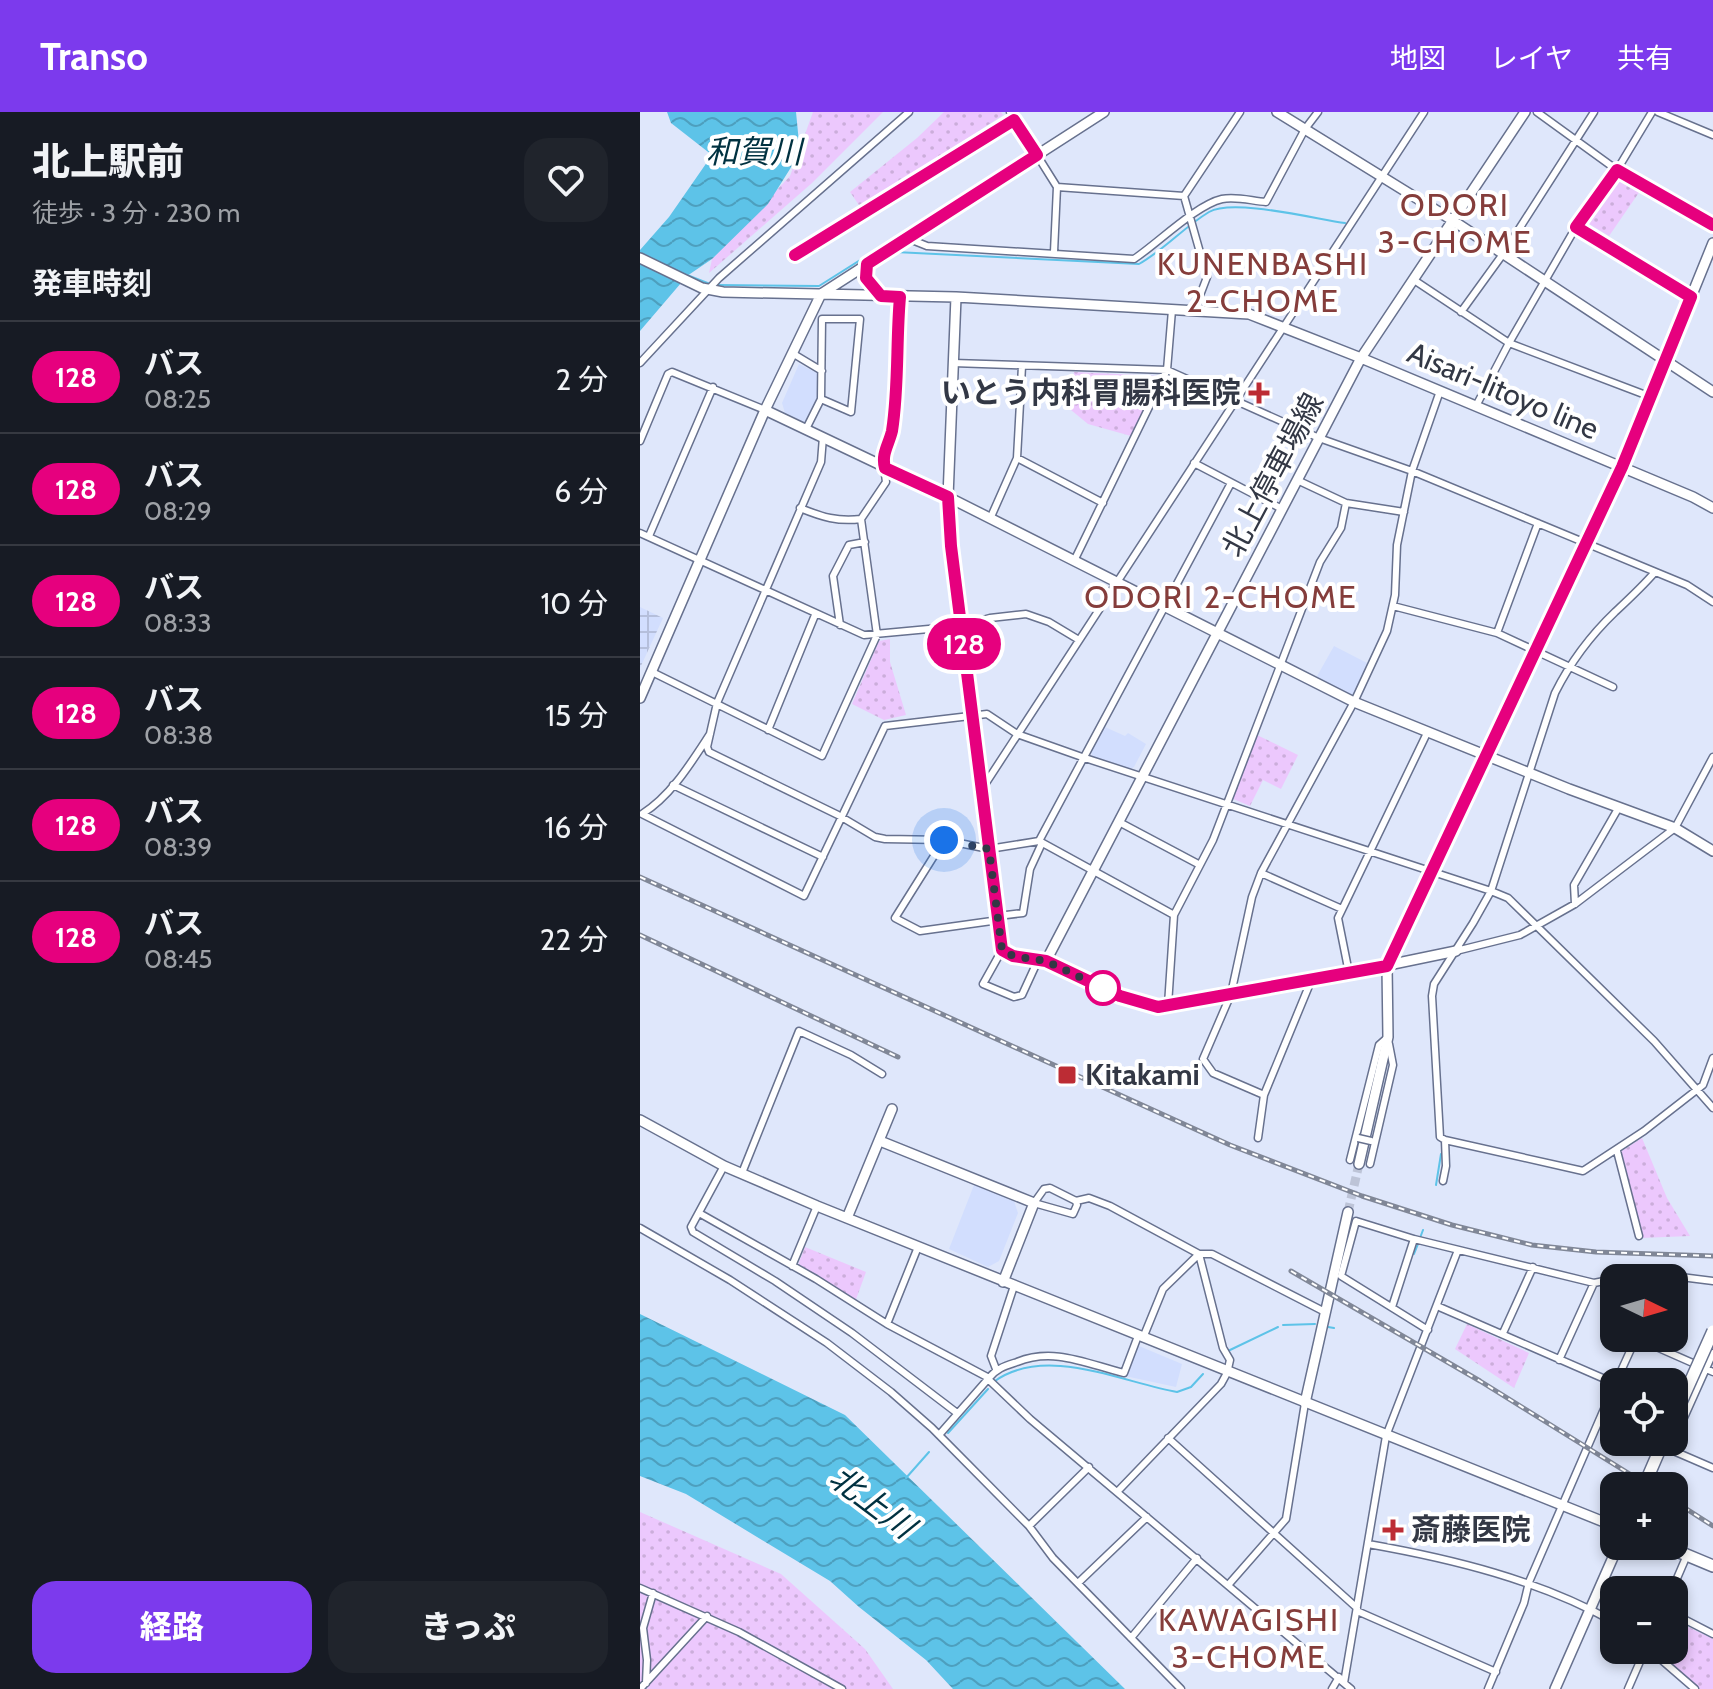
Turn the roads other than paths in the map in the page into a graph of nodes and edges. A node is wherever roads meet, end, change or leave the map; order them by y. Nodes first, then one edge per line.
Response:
1 (909, 112) edge
2 (1010, 112) edge
3 (1104, 112) edge
4 (1240, 112) edge
5 (1277, 112) edge
6 (1318, 112) edge
7 (1424, 112) edge
8 (1525, 112) edge
9 (1537, 112) edge
10 (1594, 112) edge
11 (1655, 112) edge
12 (1014, 120) junction
13 (1305, 129) junction
14 (1713, 135) edge
15 (1577, 140) junction
16 (1037, 155) junction
17 (1617, 170) junction
18 (1381, 178) junction
19 (1057, 187) junction
20 (1184, 196) junction
21 (1189, 218) junction
22 (1452, 220) junction
23 (1713, 225) edge
24 (1576, 227) junction
25 (906, 238) junction
26 (1713, 243) edge
27 (1054, 252) junction
28 (1503, 254) junction
29 (795, 255) dead end
30 (640, 258) edge
31 (867, 264) junction
32 (1414, 280) junction
33 (1545, 281) junction
34 (706, 289) junction
35 (821, 294) junction
36 (881, 296) junction
37 (900, 297) junction
38 (956, 297) junction
39 (1691, 297) junction
40 (1172, 310) junction
41 (1194, 311) junction
42 (1461, 312) junction
43 (1282, 326) junction
44 (1509, 343) junction
45 (792, 353) junction
46 (1361, 358) junction
47 (1665, 360) junction
48 (640, 363) edge
49 (953, 363) junction
50 (1022, 366) junction
51 (1167, 370) junction
52 (822, 371) junction
53 (713, 387) junction
54 (1440, 391) junction
55 (1713, 392) edge
56 (1651, 397) junction
57 (821, 399) junction
58 (1235, 402) junction
59 (1476, 406) junction
60 (765, 410) junction
61 (806, 429) junction
62 (823, 437) junction
63 (1319, 438) junction
64 (640, 441) edge
65 (1017, 458) junction
66 (1194, 463) junction
67 (1622, 467) junction
68 (885, 468) junction
69 (1412, 471) junction
70 (1297, 480) junction
71 (1231, 483) junction
72 (948, 497) junction
73 (1103, 503) junction
74 (1346, 503) junction
75 (800, 508) junction
76 (1713, 508) edge
77 (1282, 509) junction
78 (1404, 512) junction
79 (861, 519) junction
80 (990, 519) junction
81 (1538, 523) junction
82 (640, 533) edge
83 (649, 536) junction
84 (865, 542) junction
85 (1585, 545) junction
86 (700, 561) junction
87 (1074, 561) junction
88 (1655, 572) junction
89 (1116, 583) junction
90 (764, 591) junction
91 (1713, 602) edge
92 (1393, 606) junction
93 (1166, 607) junction
94 (815, 615) junction
95 (840, 625) junction
96 (961, 626) junction
97 (1497, 633) junction
98 (1217, 634) junction
99 (877, 635) junction
100 (1079, 640) junction
101 (1534, 650) junction
102 (1281, 666) junction
103 (1567, 668) junction
104 (652, 672) junction
105 (1613, 687) dead end
106 (640, 698) edge
107 (1354, 702) junction
108 (717, 703) junction
109 (973, 714) junction
110 (768, 730) junction
111 (1428, 731) junction
112 (710, 734) junction
113 (1017, 734) junction
114 (1486, 755) junction
115 (1082, 757) junction
116 (1713, 757) edge
117 (1528, 773) junction
118 (1142, 777) junction
119 (673, 785) junction
120 (982, 790) junction
121 (1226, 805) junction
122 (1619, 807) junction
123 (842, 818) junction
124 (1119, 822) junction
125 (1288, 826) junction
126 (1675, 828) junction
127 (944, 840) junction
128 (1041, 842) junction
129 (989, 849) junction
130 (1371, 850) junction
131 (1713, 851) edge
132 (823, 857) junction
133 (1200, 865) junction
134 (1432, 870) junction
135 (1094, 871) junction
136 (1261, 873) junction
137 (1491, 891) junction
138 (1575, 904) junction
139 (1342, 909) junction
140 (1174, 915) junction
141 (998, 918) junction
142 (1535, 926) junction
143 (1002, 950) junction
144 (1456, 951) junction
145 (1042, 960) junction
146 (1387, 966) junction
147 (1349, 973) junction
148 (1311, 981) junction
149 (1231, 994) junction
150 (1168, 1005) junction
151 (1388, 1037) junction
152 (1713, 1058) edge
153 (882, 1074) dead end
154 (1696, 1090) junction
155 (1264, 1095) junction
156 (1713, 1108) edge
157 (892, 1109) dead end
158 (640, 1120) edge
159 (1356, 1137) junction
160 (1258, 1138) dead end
161 (1445, 1140) junction
162 (880, 1141) junction
163 (1373, 1142) junction
164 (1617, 1151) junction
165 (1354, 1162) joint
166 (1370, 1164) tunnel mouth
167 (724, 1166) junction
168 (742, 1173) junction
169 (1443, 1181) dead end
170 (1076, 1201) junction
171 (1034, 1203) junction
172 (817, 1206) junction
173 (1348, 1212) tunnel mouth
174 (699, 1213) junction
175 (847, 1218) junction
176 (640, 1228) edge
177 (1639, 1236) dead end
178 (1414, 1239) junction
179 (918, 1247) junction
180 (1458, 1250) junction
181 (1199, 1254) junction
182 (792, 1266) junction
183 (1533, 1267) junction
184 (1688, 1278) edge
185 (1713, 1281) edge
186 (1003, 1282) junction
187 (1600, 1282) edge
188 (1594, 1283) junction
189 (1014, 1286) junction
190 (1437, 1306) junction
191 (1392, 1307) junction
192 (1325, 1312) junction
193 (887, 1324) junction
194 (1428, 1330) junction
195 (1713, 1331) edge
196 (1503, 1333) junction
197 (1140, 1337) junction
198 (1667, 1352) edge
199 (1713, 1353) edge
200 (1559, 1360) junction
201 (996, 1369) junction
202 (1710, 1371) edge
203 (1227, 1373) junction
204 (1600, 1378) edge
205 (1688, 1387) edge
206 (1305, 1403) junction
207 (1688, 1409) edge
208 (957, 1413) junction
209 (1600, 1419) edge
210 (939, 1435) junction
211 (1386, 1436) junction
212 (1168, 1438) junction
213 (1688, 1455) edge
214 (1089, 1467) junction
215 (1713, 1468) edge
216 (1117, 1492) junction
217 (1562, 1506) junction
218 (1147, 1517) junction
219 (1600, 1521) edge
220 (1029, 1526) junction
221 (1274, 1534) junction
222 (1368, 1544) junction
223 (1688, 1555) edge
224 (1197, 1558) junction
225 (1612, 1560) edge
226 (1713, 1566) edge
227 (1529, 1582) junction
228 (1078, 1583) junction
229 (1229, 1584) junction
230 (640, 1588) edge
231 (653, 1593) junction
232 (1357, 1609) junction
233 (1591, 1609) junction
234 (1600, 1614) edge
235 (707, 1616) junction
236 (1688, 1621) edge
237 (1713, 1634) edge
238 (1131, 1638) junction
239 (1641, 1664) edge
240 (1665, 1664) edge
241 (1496, 1672) junction
242 (1342, 1680) junction
243 (643, 1686) edge
244 (842, 1689) edge
245 (1181, 1689) edge
246 (1332, 1689) edge
247 (1351, 1689) edge
248 (1488, 1689) edge
249 (1555, 1689) edge
250 (1628, 1689) edge
251 (1695, 1689) edge

1 - 34 street
2 - 12 street
3 - 16 street
4 - 20 street
5 - 13 street
6 - 13 street
7 - 18 street
8 - 22 street, 北上停車場線
9 - 15 street
10 - 15 street
11 - 14 street
11 - 17 street
12 - 16 street
12 - 29 street
13 - 18 street
13 - 21 street
15 - 17 street
15 - 28 street
16 - 19 street
16 - 25 street
17 - 23 street
17 - 24 street
18 - 22 street
18 - 43 street
19 - 20 street
19 - 27 street
20 - 21 street
21 - 27 street
21 - 41 street
22 - 28 street
22 - 32 street, 北上停車場線
24 - 33 street
24 - 39 street
25 - 27 street
25 - 31 street
26 - 39 street
28 - 33 street
28 - 42 street
30 - 34 street
31 - 35 street
31 - 36 street
32 - 42 street
32 - 46 street, 北上停車場線
33 - 44 street
33 - 47 street
34 - 35 street, Aisari-Iitoyo line
34 - 48 street
35 - 36 street, Aisari-Iitoyo line
35 - 45 street
36 - 37 street, Aisari-Iitoyo line
37 - 38 street, Aisari-Iitoyo line
37 - 68 street
38 - 40 street, Aisari-Iitoyo line
38 - 49 street
39 - 47 street
40 - 41 street, Aisari-Iitoyo line
40 - 51 street
41 - 43 street, Aisari-Iitoyo line
42 - 44 street
43 - 46 street, Aisari-Iitoyo line
43 - 58 street
44 - 56 street
44 - 59 street
45 - 52 street
45 - 60 street
46 - 54 street, Aisari-Iitoyo line
46 - 63 street, 北上停車場線
47 - 55 street
47 - 56 street
49 - 50 street
49 - 72 street
50 - 51 street
50 - 65 street
51 - 58 street
51 - 73 street
52 - 57 street
52 - 57 street
53 - 60 street
53 - 64 street
53 - 83 street
54 - 59 street, Aisari-Iitoyo line
54 - 69 street
56 - 67 street
57 - 61 street
58 - 63 street
58 - 66 street
59 - 67 street, Aisari-Iitoyo line
60 - 61 street
60 - 86 street
61 - 62 street
62 - 68 street
62 - 75 street
63 - 69 street
63 - 70 street, 北上停車場線
65 - 73 street
65 - 80 street
66 - 71 street
66 - 89 street
67 - 76 street, Aisari-Iitoyo line
67 - 85 street
68 - 72 street
68 - 79 street
69 - 78 street
69 - 81 street
70 - 74 street
70 - 77 street, 北上停車場線
71 - 77 street
71 - 93 street
72 - 80 street
72 - 96 street
73 - 87 street
74 - 78 street
74 - 102 street
75 - 79 street
75 - 90 street
77 - 98 street, 北上停車場線
78 - 92 street
79 - 84 street
80 - 87 street
81 - 85 street
81 - 97 street
82 - 83 street
83 - 86 street
84 - 95 street
84 - 99 street
85 - 88 street
85 - 101 street
86 - 90 street
86 - 104 street
87 - 89 street
88 - 91 street
88 - 103 street
89 - 93 street
89 - 100 street
90 - 94 street
90 - 108 street
92 - 97 street
92 - 107 street
93 - 98 street
93 - 115 street
94 - 95 street
94 - 110 street
95 - 99 street
96 - 99 street
96 - 100 street
96 - 109 street
97 - 101 street
98 - 102 street
98 - 118 street, 北上停車場線
99 - 110 street
100 - 113 street
101 - 103 street
101 - 114 street
102 - 107 street
102 - 121 street
103 - 105 street
103 - 117 street
104 - 106 street
104 - 108 street
107 - 111 street
107 - 125 street
108 - 110 street
108 - 112 street
109 - 113 street
109 - 120 street
109 - 123 street
111 - 114 street
111 - 130 street
112 - 119 street
112 - 123 street
113 - 115 street
113 - 120 street
114 - 117 street
114 - 134 street
115 - 118 street
115 - 128 street
116 - 126 street
117 - 122 street
117 - 137 street
118 - 121 street
118 - 124 street, 北上停車場線
119 - 132 street
119 - 132 street
120 - 129 street
121 - 125 street
121 - 133 street
122 - 126 street
122 - 138 street
123 - 127 street
123 - 132 street
124 - 133 street
124 - 135 street, 北上停車場線
125 - 130 street
125 - 136 street
126 - 131 street
126 - 138 street
127 - 129 street
127 - 141 street
128 - 129 street
128 - 135 street
128 - 141 street
129 - 141 street
130 - 134 street
130 - 139 street
133 - 140 street
134 - 137 street
134 - 146 street
135 - 140 street
135 - 145 street, 北上停車場線
136 - 139 street
136 - 149 street
137 - 142 street
137 - 144 street
138 - 142 street
139 - 147 street
140 - 150 street
141 - 143 street
142 - 144 street
142 - 154 street
143 - 145 street
143 - 145 street
144 - 146 street
144 - 161 street
145 - 150 street
146 - 147 street
146 - 151 street
147 - 148 street
148 - 149 street
148 - 155 street
149 - 150 street
149 - 155 street
151 - 159 street
151 - 163 street
151 - 165 street
152 - 154 street
153 - 168 street
154 - 156 street
154 - 164 street
155 - 160 street
157 - 162 street
158 - 167 street
159 - 163 street, bridge
159 - 165 street
161 - 164 street
161 - 169 street
162 - 171 street
162 - 175 street
163 - 166 street
164 - 177 street
167 - 168 street
167 - 174 street
168 - 172 street
170 - 171 street
170 - 171 street
170 - 181 street
171 - 186 street
172 - 175 street
172 - 182 street
173 - 192 street
174 - 182 street
174 - 208 street
175 - 179 street
176 - 210 street
178 - 180 street
178 - 191 street
178 - 191 street
179 - 186 street
179 - 193 street
180 - 183 street
180 - 190 street
181 - 192 street
181 - 197 street
181 - 203 street
182 - 193 street
183 - 188 street
183 - 196 street
184 - 185 street
186 - 189 street
187 - 188 street
188 - 200 street
189 - 197 street
189 - 201 street
190 - 194 street
190 - 196 street
191 - 194 street
192 - 206 street
193 - 201 street
194 - 211 street
195 - 205 highway, bridge
196 - 200 street
197 - 201 street
197 - 203 street
198 - 202 street
199 - 202 street
200 - 204 street
202 - 207 street
203 - 206 street
203 - 212 street
206 - 211 street
206 - 221 street
208 - 210 street
208 - 214 street
209 - 217 street
210 - 220 street
211 - 217 street
211 - 222 street
212 - 216 street
212 - 221 street
213 - 215 street
214 - 216 street
214 - 220 street
216 - 218 street
217 - 219 street
217 - 227 street
218 - 224 street
218 - 228 street
220 - 228 street
221 - 229 street
221 - 232 street
222 - 227 street
222 - 232 street
223 - 226 highway
224 - 229 street
224 - 238 street
225 - 233 street
227 - 233 street
227 - 241 street
228 - 238 street
229 - 242 street
230 - 231 street
231 - 235 street
231 - 243 street
232 - 241 street
232 - 242 street
233 - 234 street
233 - 249 street
235 - 243 street
235 - 244 street
236 - 237 street
238 - 245 street
239 - 250 street
240 - 251 street
241 - 248 street
242 - 246 street
242 - 247 street

